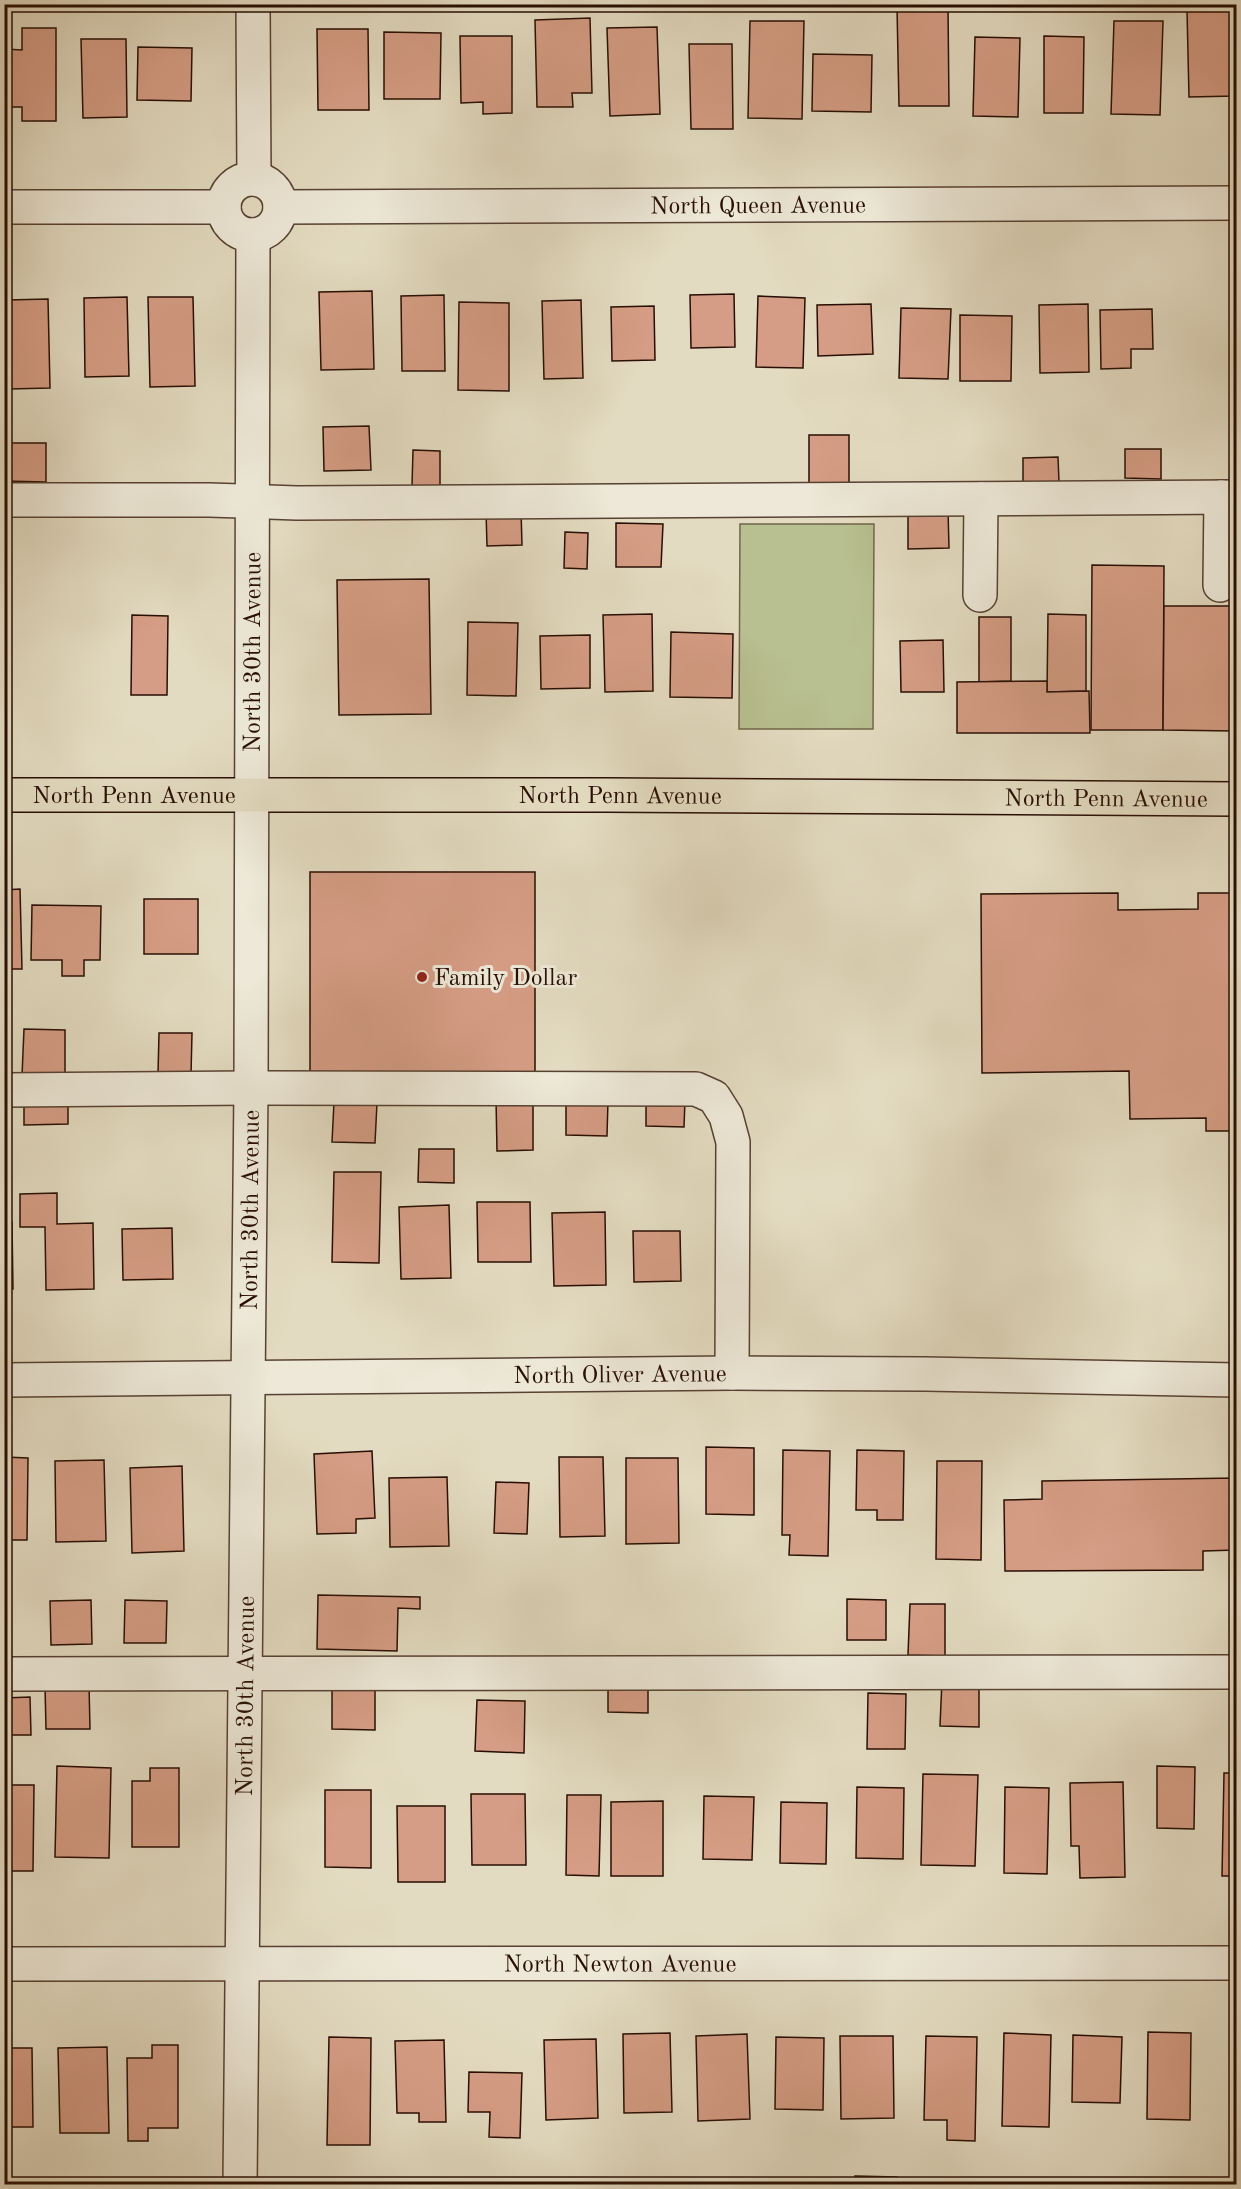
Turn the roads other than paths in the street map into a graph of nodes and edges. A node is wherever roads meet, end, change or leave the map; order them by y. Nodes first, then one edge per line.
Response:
1 (253, 4) edge
2 (254, 179) junction
3 (1236, 203) edge
4 (4, 207) edge
5 (224, 207) junction
6 (280, 207) junction
7 (253, 236) junction
8 (1229, 497) edge
9 (981, 499) junction
10 (4, 500) edge
11 (252, 502) junction
12 (1220, 585) dead end
13 (980, 595) dead end
14 (252, 794) junction
15 (4, 795) edge
16 (1236, 799) edge
17 (251, 1088) junction
18 (4, 1090) edge
19 (732, 1373) junction
20 (247, 1379) junction
21 (4, 1380) edge
22 (1236, 1380) edge
23 (246, 1672) junction
24 (1236, 1672) edge
25 (4, 1674) edge
26 (241, 1963) junction
27 (1236, 1963) edge
28 (4, 1964) edge
29 (240, 2184) edge

1 - 2 street
2 - 5 street
2 - 6 street
3 - 6 street, North Queen Avenue
4 - 5 street
5 - 7 street
6 - 7 street
7 - 11 street, North 30th Avenue
8 - 9 street
8 - 12 street
9 - 11 street
9 - 13 street
10 - 11 street
11 - 14 street, North 30th Avenue
14 - 15 main road, North Penn Avenue
14 - 16 main road, North Penn Avenue
14 - 17 street, North 30th Avenue
17 - 18 street
17 - 19 street
17 - 20 street, North 30th Avenue
19 - 20 street, North Oliver Avenue
19 - 22 street, North Oliver Avenue
20 - 21 street, North Oliver Avenue
20 - 23 street, North 30th Avenue
23 - 24 street
23 - 25 street
23 - 26 street, North 30th Avenue
26 - 27 street, North Newton Avenue
26 - 28 street, North Newton Avenue
26 - 29 street, North 30th Avenue

